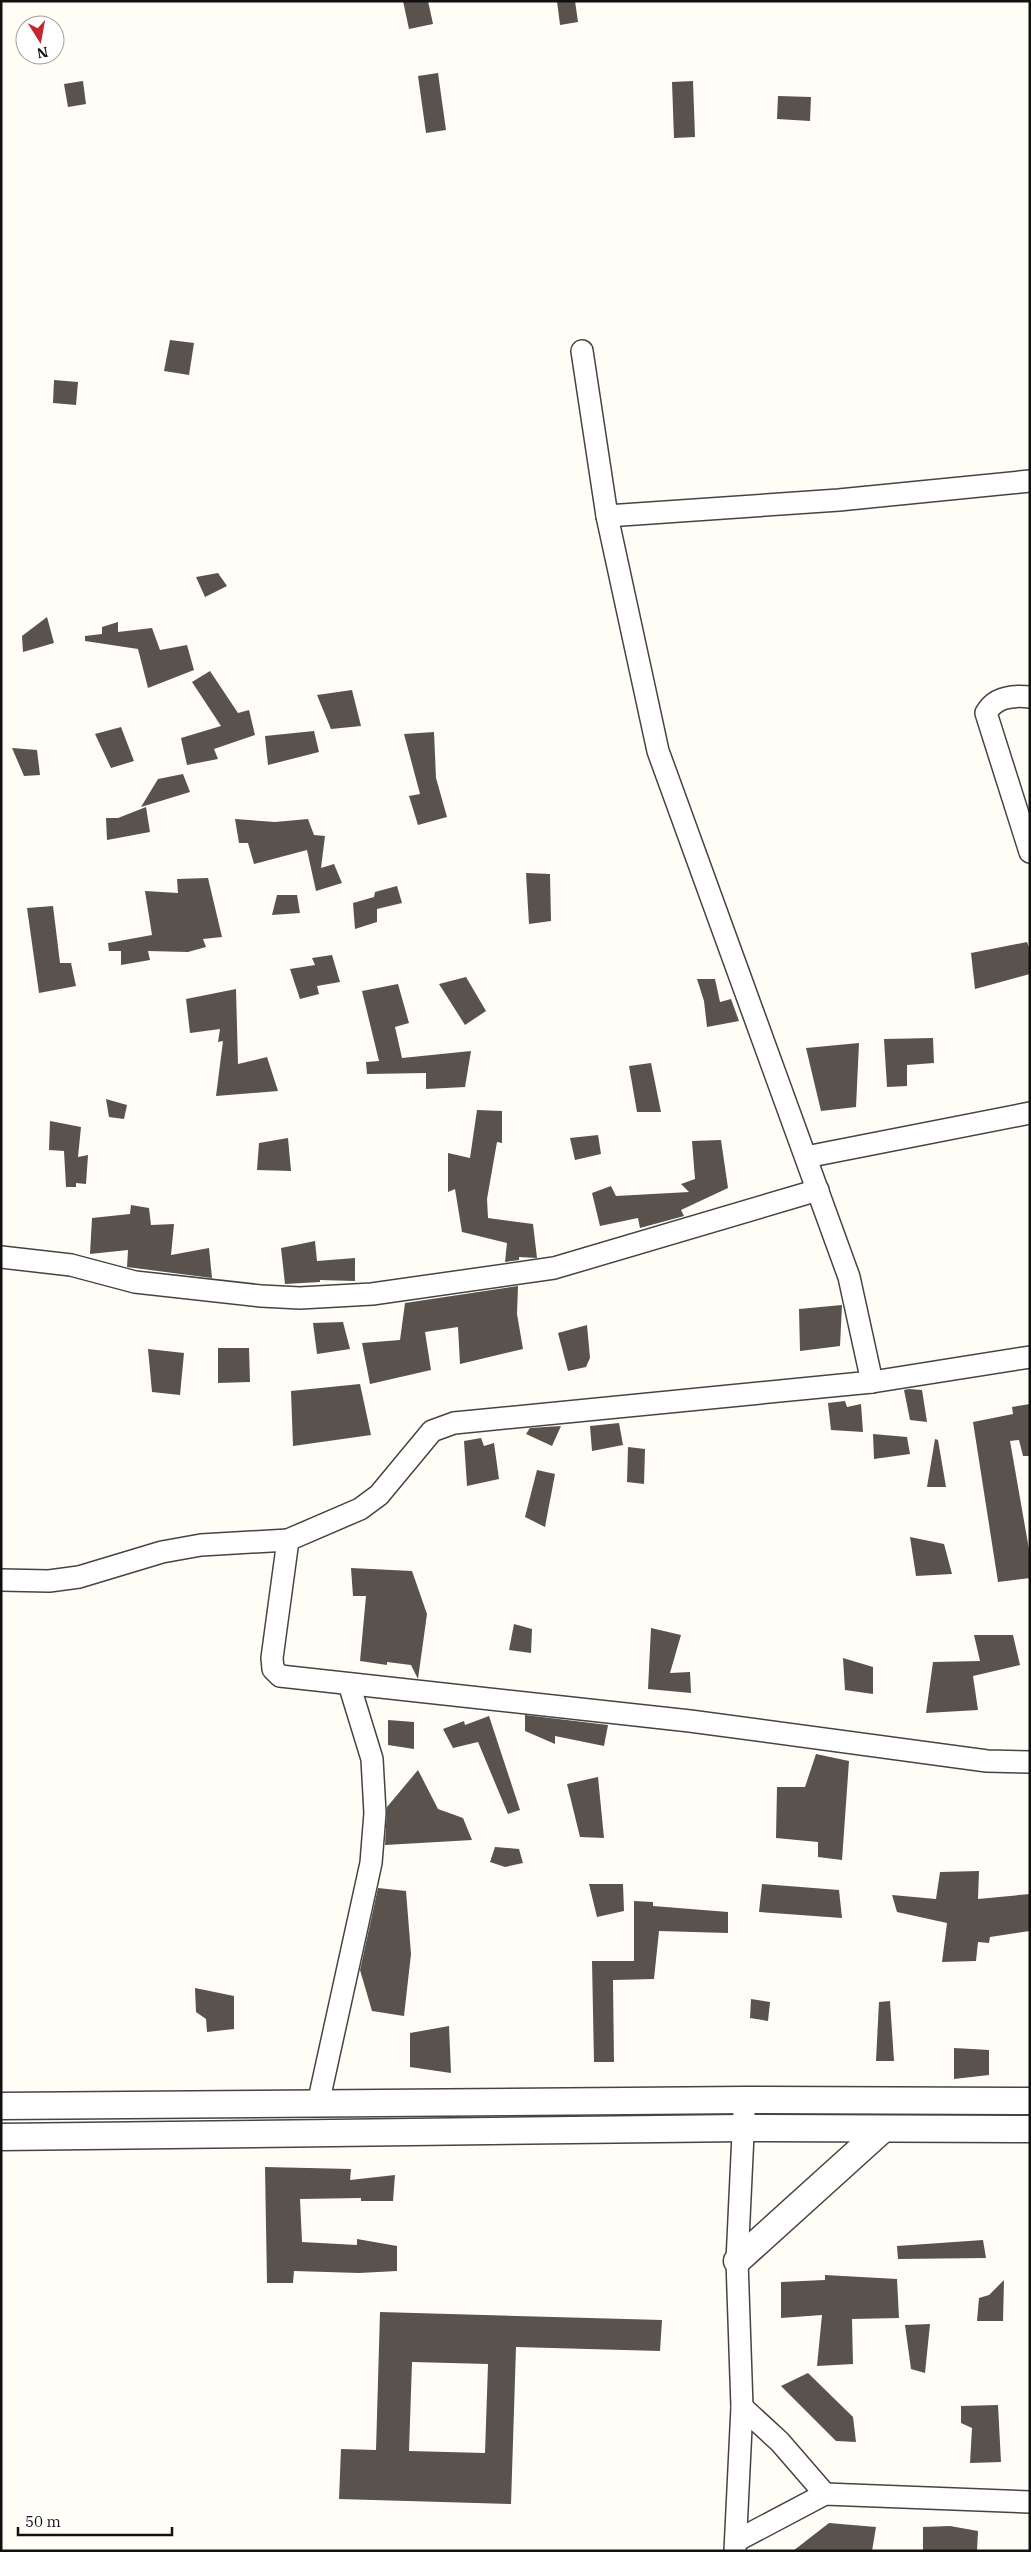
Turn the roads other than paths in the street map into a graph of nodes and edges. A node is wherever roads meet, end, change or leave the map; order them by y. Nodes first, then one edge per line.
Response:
1 (582, 351) dead end
2 (1030, 481) edge
3 (607, 516) junction
4 (1030, 697) edge
5 (1030, 852) edge
6 (1030, 1113) edge
7 (806, 1157) junction
8 (818, 1190) junction
9 (1, 1257) edge
10 (1030, 1357) edge
11 (872, 1382) junction
12 (288, 1540) junction
13 (1, 1580) edge
14 (350, 1684) junction
15 (1030, 1762) edge
16 (745, 2100) junction
17 (1030, 2100) edge
18 (184, 2104) junction
19 (318, 2104) junction
20 (1, 2106) edge
21 (743, 2128) junction
22 (883, 2128) junction
23 (1030, 2129) edge
24 (183, 2134) junction
25 (1, 2137) edge
26 (737, 2261) junction
27 (742, 2407) junction
28 (825, 2494) junction
29 (1030, 2502) edge
30 (735, 2546) edge

1 - 3 street
2 - 3 street
3 - 7 street
4 - 5 street
6 - 7 street
7 - 8 street
8 - 9 street
8 - 11 street
10 - 11 street
11 - 12 street
12 - 13 street
12 - 14 street
14 - 15 street
14 - 19 street
16 - 17 street
16 - 19 street
16 - 21 street
18 - 19 street
18 - 20 street
18 - 24 street
21 - 22 street
21 - 24 street
21 - 26 street
22 - 23 street
22 - 26 street
24 - 25 street
26 - 27 street
27 - 28 street
27 - 30 street
28 - 29 street
28 - 30 street

